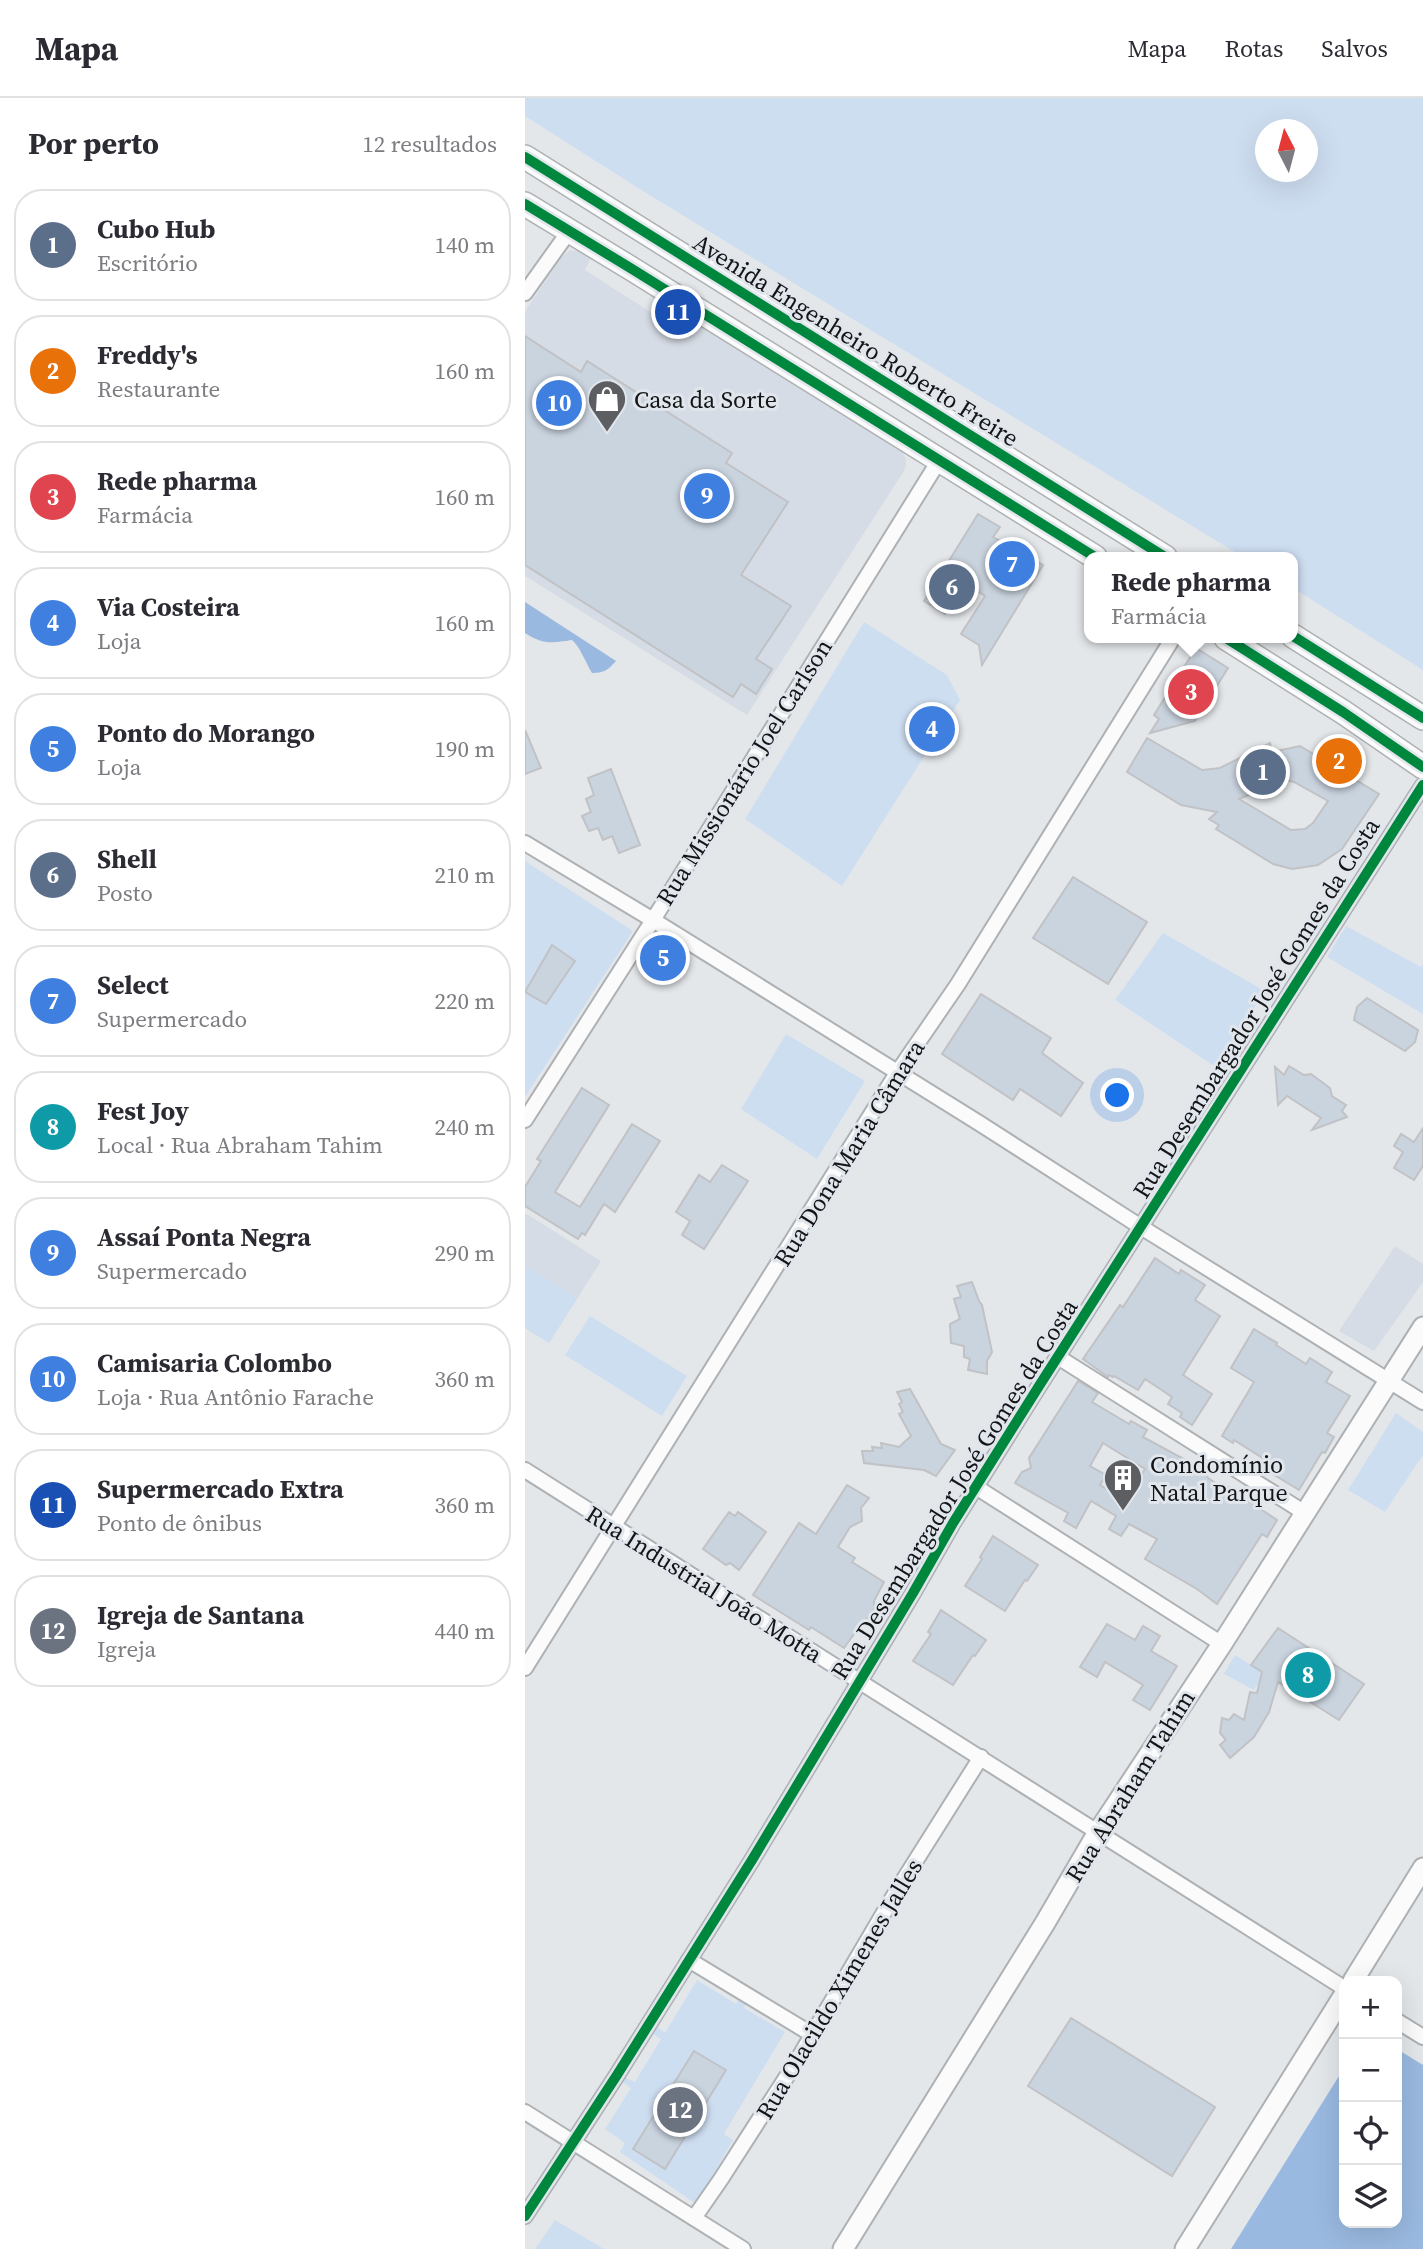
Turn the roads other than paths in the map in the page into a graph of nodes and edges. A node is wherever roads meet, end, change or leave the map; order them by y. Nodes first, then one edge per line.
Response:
1 (525, 157) edge
2 (536, 171) edge
3 (525, 204) edge
4 (570, 230) junction
5 (525, 293) edge
6 (940, 459) junction
7 (1087, 552) edge
8 (1157, 552) edge
9 (1298, 639) edge
10 (1170, 643) edge
11 (1234, 643) edge
12 (1423, 718) edge
13 (1423, 767) edge
14 (1423, 785) edge
15 (525, 843) edge
16 (653, 920) junction
17 (897, 1073) junction
18 (525, 1120) edge
19 (1141, 1227) junction
20 (1423, 1327) edge
21 (1058, 1357) junction
22 (1390, 1381) junction
23 (1423, 1402) edge
24 (525, 1470) edge
25 (976, 1487) junction
26 (1305, 1513) junction
27 (614, 1528) junction
28 (1222, 1644) junction
29 (525, 1668) edge
30 (860, 1682) junction
31 (981, 1757) junction
32 (1098, 1832) junction
33 (1423, 1868) edge
34 (689, 1960) junction
35 (1356, 1976) edge
36 (1339, 1985) edge
37 (1339, 2003) edge
38 (1402, 2024) edge
39 (813, 2035) junction
40 (1423, 2037) edge
41 (525, 2112) edge
42 (573, 2143) junction
43 (525, 2216) edge
44 (694, 2218) junction
45 (743, 2249) edge
46 (843, 2249) edge
47 (1185, 2249) edge

1 - 2 main road, Avenida Engenheiro Roberto Freire
2 - 8 main road, Avenida Engenheiro Roberto Freire
3 - 4 main road
4 - 5 street
4 - 6 main road
6 - 7 main road
6 - 16 street, Rua Missionário Joel Carlson
9 - 12 main road
10 - 17 street, Rua Dona Maria Câmara
11 - 13 main road
14 - 19 street, Rua Desembargador José Gomes da Costa
15 - 16 street
16 - 17 street
16 - 18 street, Rua Missionário Joel Carlson
17 - 19 street
17 - 27 street, Rua Dona Maria Câmara
19 - 21 street, Rua Desembargador José Gomes da Costa
19 - 22 street
20 - 22 main road, Rua Abraham Tahim
21 - 25 street, Rua Desembargador José Gomes da Costa
21 - 26 street
22 - 23 street
22 - 26 main road, Rua Abraham Tahim
24 - 27 street, Rua Industrial João Motta
25 - 28 street
25 - 30 street, Rua Desembargador José Gomes da Costa
26 - 28 main road, Rua Abraham Tahim
27 - 29 street, Rua Dona Maria Câmara
27 - 30 street, Rua Industrial João Motta
28 - 32 main road, Rua Abraham Tahim
30 - 31 street, Rua Industrial João Motta
30 - 34 street, Rua Desembargador José Gomes da Costa
31 - 32 street, Rua Industrial João Motta
31 - 39 street, Rua Olacildo Ximenes Jalles
32 - 36 street, Rua Industrial João Motta
32 - 46 main road, Rua Abraham Tahim
33 - 35 main road
34 - 39 street
34 - 42 street, Rua Desembargador José Gomes da Costa
37 - 47 main road
38 - 40 street
39 - 44 street, Rua Olacildo Ximenes Jalles
41 - 42 street
42 - 43 street, Rua Desembargador José Gomes da Costa
42 - 44 street
44 - 45 street

